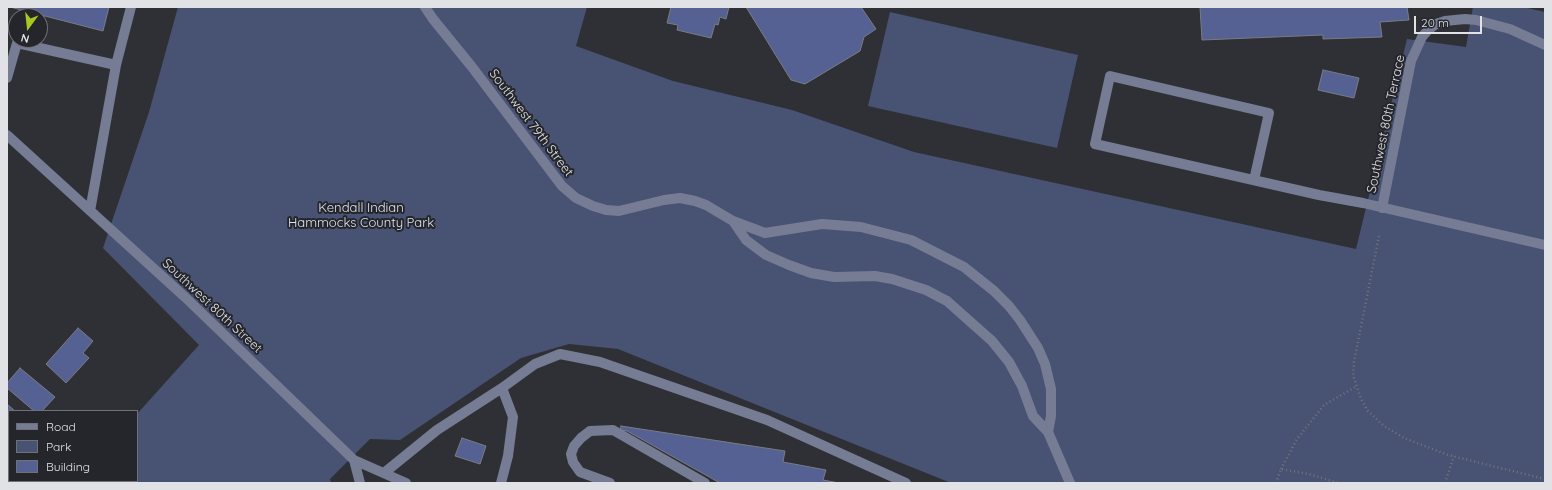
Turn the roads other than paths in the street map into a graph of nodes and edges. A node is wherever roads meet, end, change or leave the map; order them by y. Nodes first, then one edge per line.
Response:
1 (131, 7) edge
2 (425, 7) edge
3 (1545, 45) edge
4 (116, 65) junction
5 (7, 78) edge
6 (7, 135) edge
7 (1254, 180) junction
8 (1382, 208) junction
9 (90, 211) junction
10 (733, 221) junction
11 (1545, 245) edge
12 (502, 388) junction
13 (1048, 432) junction
14 (354, 460) junction
15 (384, 473) junction
16 (360, 483) edge
17 (406, 483) edge
18 (501, 483) edge
19 (610, 483) edge
20 (705, 483) edge
21 (906, 483) edge
22 (1070, 483) edge

1 - 4 street
2 - 10 street, Southwest 79th Street
3 - 8 street, Southwest 80th Terrace
4 - 5 street
4 - 9 street
6 - 9 street, Southwest 80th Street
7 - 7 street
7 - 8 street
8 - 11 street
9 - 14 street, Southwest 80th Street
10 - 13 street, Southwest 79th Street
10 - 13 street, Southwest 79th Street
12 - 15 street
12 - 18 street
12 - 21 street
13 - 22 street, Southwest 79th Street
14 - 15 street, Southwest 80th Street
14 - 16 street
15 - 17 street, Southwest 80th Street
19 - 20 street

